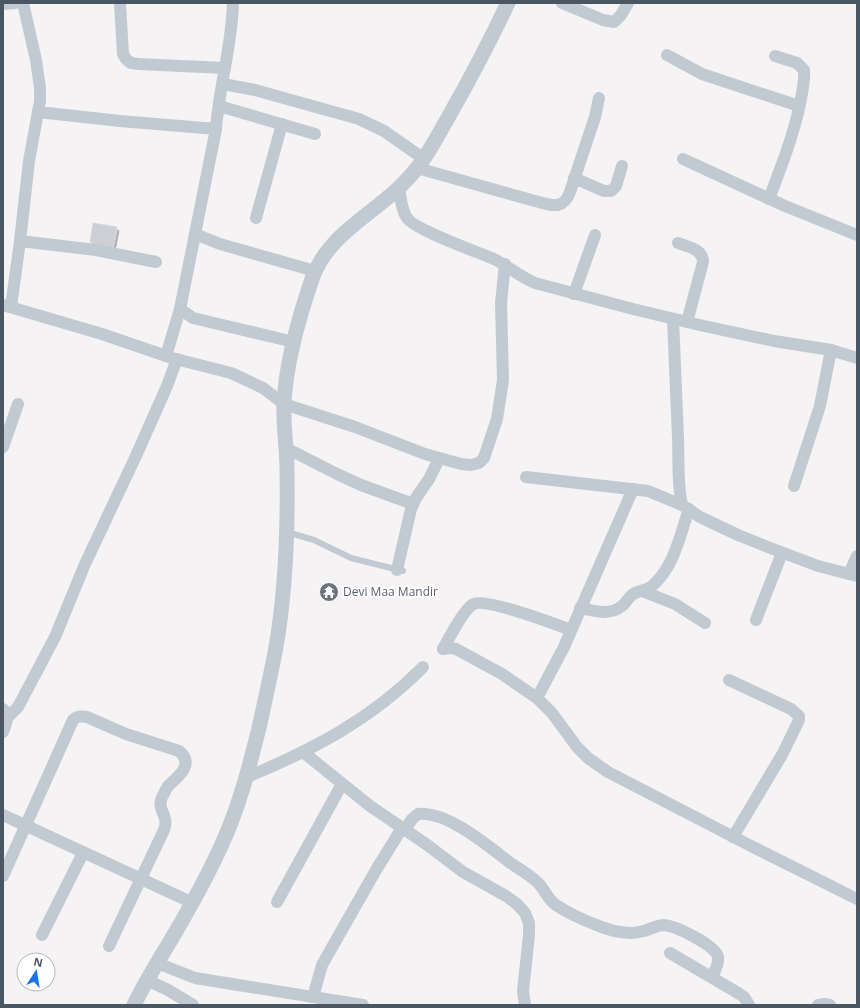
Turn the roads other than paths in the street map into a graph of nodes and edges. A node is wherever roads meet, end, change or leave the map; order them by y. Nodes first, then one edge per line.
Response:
1 (15, 3) edge
2 (23, 3) edge
3 (120, 3) edge
4 (233, 3) edge
5 (508, 3) edge
6 (562, 3) edge
7 (628, 3) edge
8 (3, 4) edge
9 (667, 55) dead end
10 (775, 56) dead end
11 (226, 68) junction
12 (222, 84) junction
13 (599, 98) dead end
14 (219, 106) junction
15 (799, 106) junction
16 (38, 112) junction
17 (282, 124) junction
18 (216, 129) junction
19 (315, 134) dead end
20 (683, 160) dead end
21 (421, 164) junction
22 (622, 166) dead end
23 (574, 178) junction
24 (399, 188) junction
25 (769, 199) junction
26 (256, 218) dead end
27 (195, 234) junction
28 (594, 235) dead end
29 (857, 235) edge
30 (20, 241) junction
31 (678, 243) dead end
32 (156, 262) dead end
33 (505, 264) junction
34 (315, 271) junction
35 (574, 294) junction
36 (7, 306) edge
37 (180, 309) junction
38 (673, 319) junction
39 (686, 322) junction
40 (294, 342) junction
41 (831, 350) junction
42 (171, 357) junction
43 (857, 358) edge
44 (18, 404) dead end
45 (284, 404) junction
46 (3, 447) edge
47 (286, 448) junction
48 (439, 459) junction
49 (526, 477) dead end
50 (794, 486) dead end
51 (633, 489) junction
52 (413, 504) junction
53 (685, 507) junction
54 (287, 532) junction
55 (782, 553) junction
56 (857, 556) edge
57 (400, 571) joint
58 (853, 575) edge
59 (642, 592) junction
60 (580, 608) junction
61 (756, 620) dead end
62 (705, 623) dead end
63 (571, 630) junction
64 (423, 667) dead end
65 (730, 680) dead end
66 (536, 698) junction
67 (5, 713) edge
68 (3, 732) edge
69 (303, 752) junction
70 (247, 777) junction
71 (342, 784) junction
72 (3, 815) edge
73 (26, 827) junction
74 (404, 829) junction
75 (733, 837) junction
76 (83, 853) junction
77 (3, 876) edge
78 (141, 880) junction
79 (857, 899) edge
80 (277, 902) dead end
81 (192, 903) junction
82 (42, 935) dead end
83 (109, 946) dead end
84 (670, 953) dead end
85 (158, 963) junction
86 (712, 977) junction
87 (147, 980) junction
88 (313, 997) junction
89 (134, 1005) edge
90 (193, 1005) edge
91 (363, 1005) edge
92 (525, 1005) edge
93 (749, 1005) edge
94 (818, 1005) edge
95 (830, 1005) edge

1 - 8 street
2 - 16 street
3 - 11 street
4 - 11 street
5 - 21 street
6 - 7 street
9 - 15 street
10 - 15 street
11 - 12 street
12 - 14 street
12 - 21 street
13 - 23 street
14 - 17 street
14 - 18 street
15 - 25 street
16 - 18 street
16 - 30 street
17 - 19 street
17 - 26 street
18 - 27 street
20 - 25 street
21 - 23 street
21 - 24 street
22 - 23 street
24 - 33 street
24 - 34 street
25 - 29 street
27 - 34 street
27 - 37 street
28 - 35 street
30 - 32 street
30 - 36 street
31 - 39 street
33 - 35 street
33 - 48 street
34 - 40 street
35 - 38 street
36 - 42 street
37 - 40 street
37 - 42 street
38 - 39 street
38 - 53 street
39 - 41 street
40 - 45 street
41 - 43 street
41 - 50 street
42 - 45 street
42 - 67 street
44 - 46 street
45 - 47 street
45 - 48 street
47 - 52 street
47 - 54 street
48 - 52 street
49 - 51 street
51 - 53 street
51 - 60 street
52 - 57 street
53 - 55 street
53 - 59 street
54 - 57 lane
54 - 70 street
55 - 58 street
55 - 61 street
56 - 58 street
59 - 60 street
59 - 62 street
60 - 63 street
63 - 66 street
63 - 66 street
64 - 69 street
65 - 75 street
66 - 75 street
67 - 68 street
69 - 70 street
69 - 71 street
70 - 81 street
71 - 74 street
71 - 80 street
72 - 73 street
73 - 76 street
73 - 77 street
73 - 78 street
74 - 86 street
74 - 88 street
74 - 92 street
75 - 79 street
76 - 78 street
76 - 82 street
78 - 81 street
78 - 83 street
81 - 85 street
84 - 86 street
85 - 87 street
85 - 88 street
86 - 93 street
87 - 89 street
87 - 90 street
88 - 91 street
94 - 95 street

